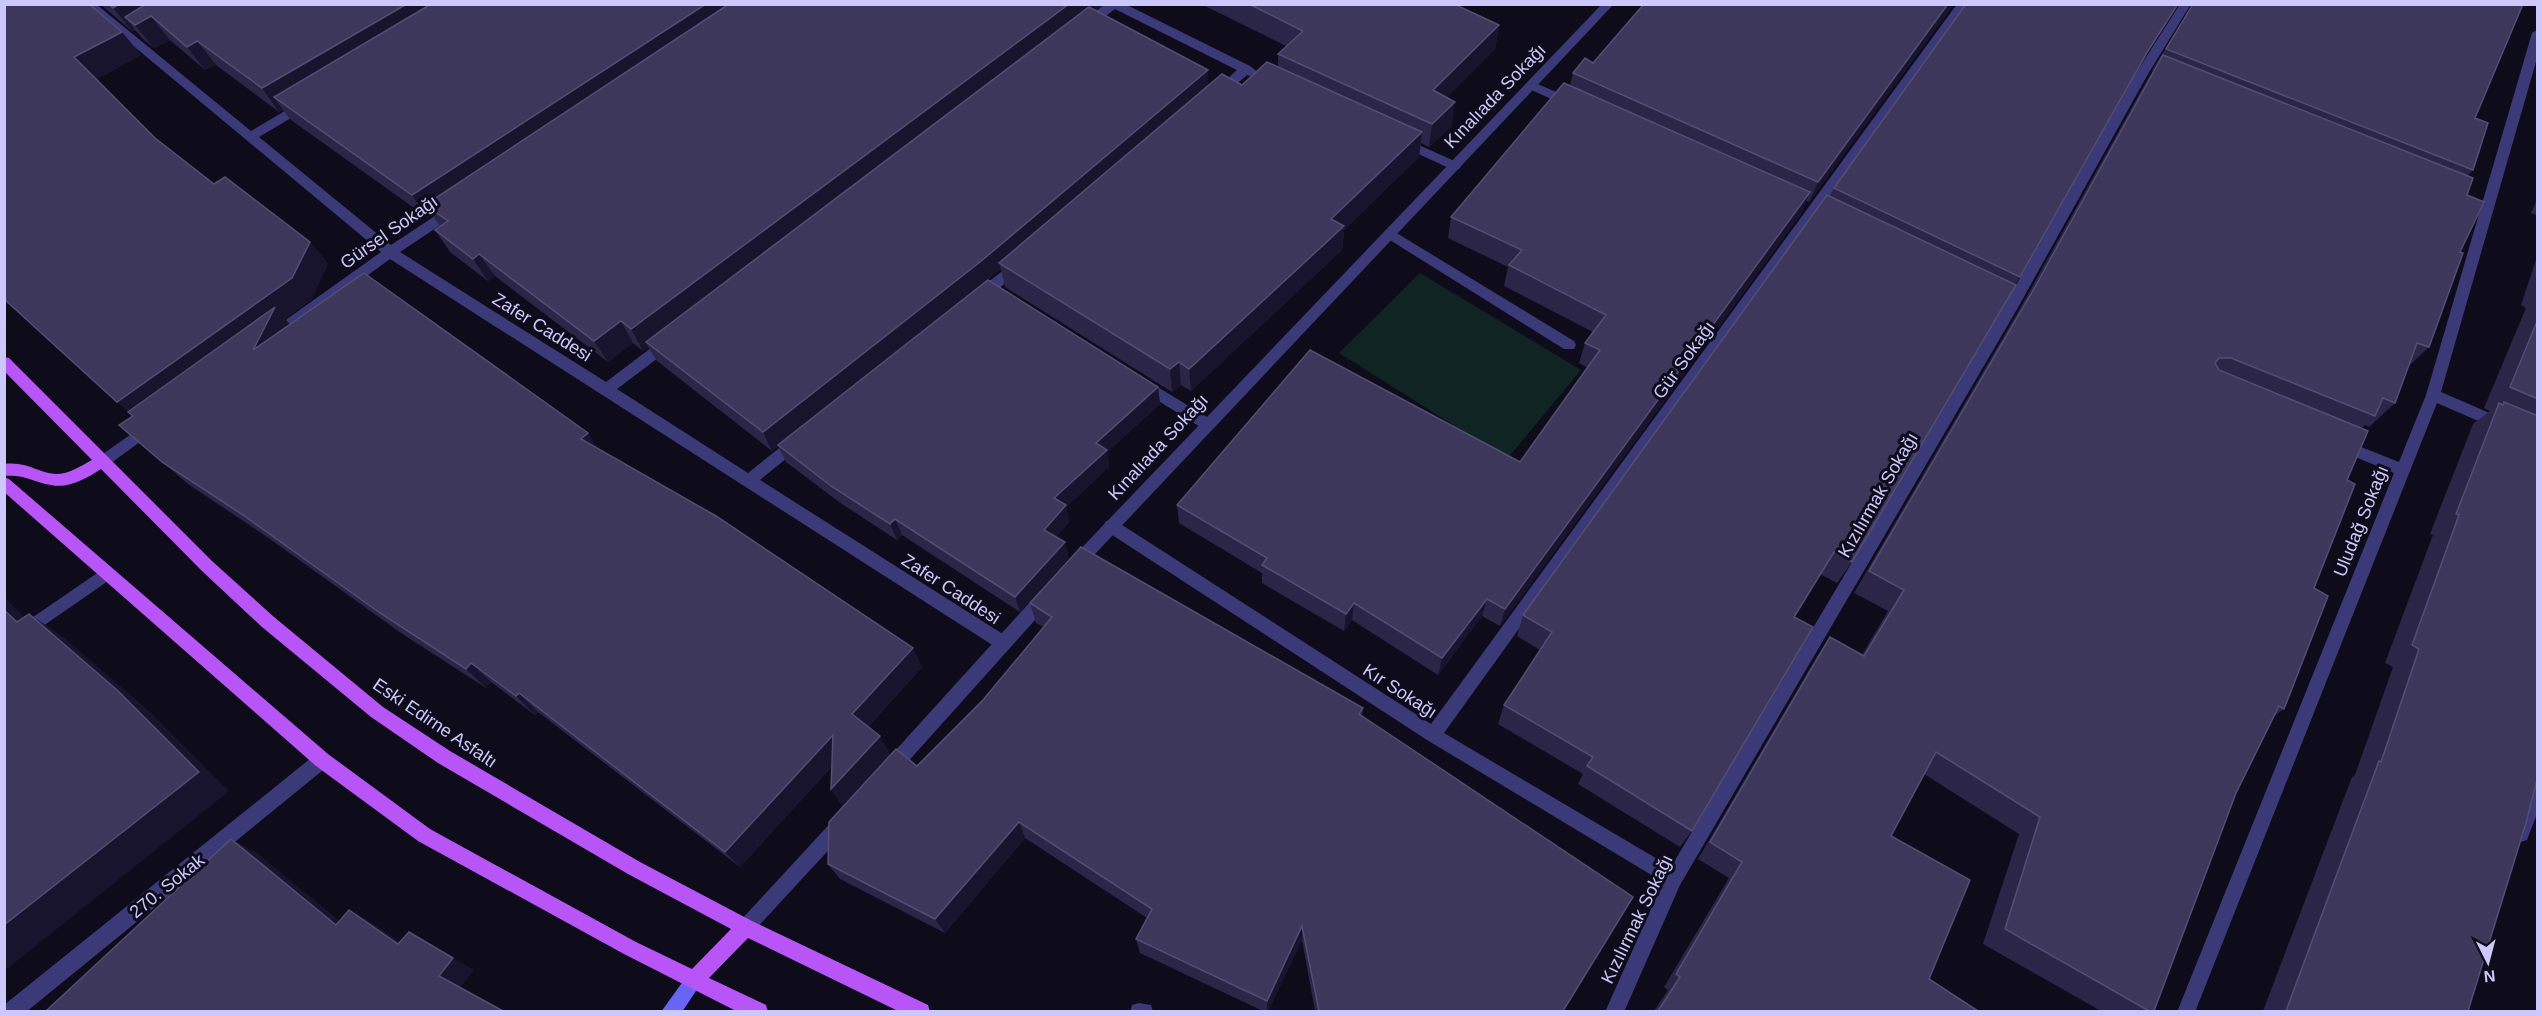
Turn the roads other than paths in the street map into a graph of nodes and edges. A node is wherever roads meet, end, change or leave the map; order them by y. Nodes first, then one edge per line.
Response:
1 (88, 4) edge
2 (1114, 4) edge
3 (1609, 4) edge
4 (1963, 4) edge
5 (2186, 4) edge
6 (2538, 33) edge
7 (1075, 34) edge
8 (1246, 69) junction
9 (1264, 78) edge
10 (1533, 86) junction
11 (1211, 99) edge
12 (311, 100) edge
13 (1587, 110) edge
14 (250, 136) junction
15 (1390, 136) edge
16 (1455, 166) junction
17 (459, 206) edge
18 (1390, 234) junction
19 (390, 252) junction
20 (1026, 258) edge
21 (972, 303) edge
22 (284, 329) edge
23 (684, 331) edge
24 (1569, 345) dead end
25 (4, 362) edge
26 (1128, 375) edge
27 (607, 389) junction
28 (2433, 395) junction
29 (159, 420) edge
30 (1207, 424) junction
31 (805, 435) edge
32 (2325, 438) edge
33 (2538, 441) edge
34 (102, 462) junction
35 (4, 470) edge
36 (2402, 470) junction
37 (750, 480) junction
38 (4, 483) edge
39 (1111, 526) junction
40 (106, 574) junction
41 (1003, 643) junction
42 (4, 646) edge
43 (1433, 735) junction
44 (322, 760) junction
45 (877, 783) edge
46 (2538, 785) edge
47 (854, 810) edge
48 (2515, 853) edge
49 (1674, 879) junction
50 (746, 927) junction
51 (695, 979) junction
52 (11, 1011) edge
53 (670, 1011) edge
54 (759, 1011) edge
55 (921, 1011) edge
56 (1139, 1011) edge
57 (1144, 1011) edge
58 (1614, 1011) edge
59 (2186, 1011) edge

1 - 14 street, Zafer Caddesi
2 - 7 street
2 - 8 street
3 - 10 street, Kınalıada Sokağı
4 - 43 street, Gür Sokağı
5 - 49 street, Kızılırmak Sokağı
6 - 28 street, Uludağ Sokağı
8 - 9 street
8 - 11 street
10 - 13 street
10 - 16 street, Kınalıada Sokağı
12 - 14 street
14 - 19 street, Zafer Caddesi
15 - 16 street
16 - 18 street, Kınalıada Sokağı
17 - 19 street, Gürsel Sokağı
18 - 24 street
18 - 30 street, Kınalıada Sokağı
19 - 22 street, Gürsel Sokağı
19 - 27 street, Zafer Caddesi
20 - 21 street
23 - 27 street
25 - 34 main road, Eski Edirne Asfaltı
26 - 30 street
27 - 37 street, Zafer Caddesi
28 - 33 street
28 - 36 street, Uludağ Sokağı
29 - 34 street
30 - 39 street, Kınalıada Sokağı
31 - 37 street
32 - 36 street
34 - 35 main road
34 - 50 main road, Eski Edirne Asfaltı
36 - 59 street, Uludağ Sokağı
37 - 41 street, Zafer Caddesi
38 - 40 main road
39 - 41 street, Kınalıada Sokağı
39 - 43 street, Kır Sokağı
40 - 42 street
40 - 44 main road
41 - 45 street, Kınalıada Sokağı
43 - 49 street, Kır Sokağı
44 - 51 main road
44 - 52 street, 270. Sokak
46 - 48 street
47 - 50 street
49 - 58 street, Kızılırmak Sokağı
50 - 51 main road
50 - 55 main road, Eski Edirne Asfaltı
51 - 53 main road
51 - 54 main road
56 - 57 street

